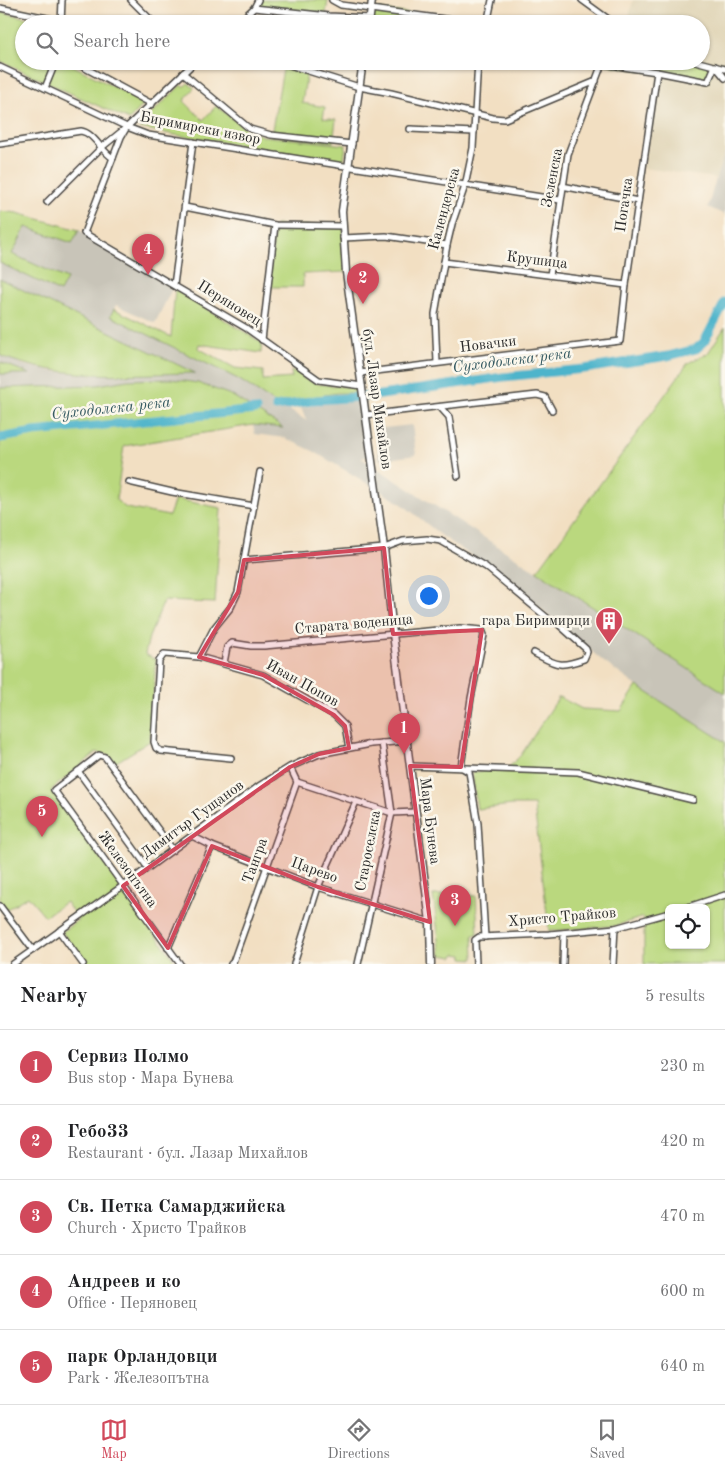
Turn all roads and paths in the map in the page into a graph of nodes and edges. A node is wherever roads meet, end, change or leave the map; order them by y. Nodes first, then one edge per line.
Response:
1 (62, 0) edge
2 (131, 0) edge
3 (258, 0) edge
4 (332, 0) edge
5 (372, 0) edge
6 (492, 0) edge
7 (582, 0) edge
8 (342, 5) junction
9 (0, 8) edge
10 (254, 8) junction
11 (371, 8) junction
12 (28, 15) edge
13 (61, 15) edge
14 (146, 15) edge
15 (247, 15) edge
16 (319, 15) edge
17 (340, 15) edge
18 (370, 15) edge
19 (419, 15) edge
20 (489, 15) edge
21 (603, 15) edge
22 (710, 65) edge
23 (0, 66) edge
24 (715, 66) junction
25 (725, 69) edge
26 (52, 70) edge
27 (89, 70) edge
28 (186, 70) edge
29 (305, 70) edge
30 (362, 70) edge
31 (477, 70) edge
32 (600, 70) edge
33 (645, 70) edge
34 (657, 72) junction
35 (183, 73) junction
36 (725, 78) edge
37 (596, 81) junction
38 (359, 87) junction
39 (45, 88) junction
40 (152, 104) junction
41 (474, 114) junction
42 (128, 127) junction
43 (410, 129) dead end
44 (474, 132) junction
45 (193, 142) junction
46 (0, 144) edge
47 (352, 144) junction
48 (101, 148) junction
49 (113, 158) junction
50 (349, 167) junction
51 (465, 186) junction
52 (562, 186) junction
53 (560, 200) junction
54 (638, 201) junction
55 (46, 202) dead end
56 (185, 207) junction
57 (275, 225) junction
58 (343, 226) junction
59 (343, 238) junction
60 (447, 245) junction
61 (444, 262) junction
62 (550, 275) junction
63 (174, 285) junction
64 (626, 285) junction
65 (262, 340) junction
66 (620, 341) joint
67 (438, 364) junction
68 (360, 373) junction
69 (362, 387) junction
70 (440, 407) junction
71 (552, 410) dead end
72 (366, 415) junction
73 (260, 472) dead end
74 (458, 476) dead end
75 (129, 482) dead end
76 (254, 506) junction
77 (384, 548) junction
78 (244, 560) junction
79 (393, 634) junction
80 (534, 653) dead end
81 (199, 657) junction
82 (224, 664) junction
83 (407, 741) junction
84 (382, 743) junction
85 (348, 748) junction
86 (231, 758) dead end
87 (410, 766) junction
88 (290, 767) junction
89 (461, 767) junction
90 (78, 771) junction
91 (297, 782) junction
92 (693, 800) dead end
93 (356, 802) junction
94 (415, 812) junction
95 (392, 813) junction
96 (192, 836) junction
97 (212, 846) junction
98 (174, 850) junction
99 (267, 867) junction
100 (148, 868) junction
101 (123, 886) junction
102 (318, 887) junction
103 (725, 896) edge
104 (372, 904) junction
105 (698, 904) edge
106 (0, 906) edge
107 (665, 914) edge
108 (430, 922) junction
109 (615, 928) junction
110 (59, 931) junction
111 (564, 933) junction
112 (485, 937) junction
113 (168, 948) junction
114 (33, 950) junction
115 (13, 964) edge
116 (83, 964) edge
117 (180, 964) edge
118 (231, 964) edge
119 (294, 964) edge
120 (358, 964) edge
121 (431, 964) edge
122 (435, 964) edge
123 (476, 964) edge
124 (563, 964) edge
125 (613, 964) edge

1 - 13 street
2 - 14 street
3 - 10 street
4 - 8 street
5 - 11 street
6 - 20 street
7 - 21 street
8 - 11 street
8 - 17 street
9 - 12 street
10 - 15 street
10 - 16 street
11 - 18 street
11 - 19 street
22 - 24 street
23 - 39 street, Биримирски извор
24 - 25 street
24 - 34 street
24 - 36 street
26 - 39 street
27 - 40 street, Биримирски извор
28 - 35 street
29 - 38 street
30 - 38 street, бул. Лазар Михайлов
31 - 41 street, Календерска
32 - 37 street, Зеленска
33 - 34 street
34 - 54 street, Погачка
35 - 40 street
35 - 47 street, Биримирски извор
37 - 41 street
37 - 52 street, Зеленска
38 - 41 street
38 - 47 street, бул. Лазар Михайлов
39 - 42 street, Биримирски извор
40 - 42 street
41 - 44 street, Календерска
42 - 45 street, Биримирски извор
42 - 48 street
42 - 49 street
43 - 44 street
44 - 51 street, Календерска
45 - 50 street, Биримирски извор
45 - 56 street
46 - 48 street
47 - 50 street, бул. Лазар Михайлов
48 - 49 street
48 - 55 street
49 - 63 street, Перяновец
50 - 51 street, Биримирски извор
50 - 58 street, бул. Лазар Михайлов
51 - 53 street, Биримирски извор
51 - 60 street, Календерска
52 - 53 street, Зеленска
52 - 54 street
53 - 62 street, Зеленска
54 - 64 street, Погачка
56 - 57 street
56 - 63 street
57 - 58 street
57 - 65 street
58 - 59 street, бул. Лазар Михайлов
59 - 60 street
59 - 68 street, бул. Лазар Михайлов
60 - 61 street, Календерска
61 - 62 street, Крушица
61 - 67 street, Календерска
62 - 64 street, Крушица
63 - 65 street, Перяновец
64 - 66 street, Погачка
65 - 69 street, Перяновец
66 - 67 street, Новачки
67 - 68 street, Новачки
68 - 69 street, бул. Лазар Михайлов
69 - 72 street, бул. Лазар Михайлов
70 - 71 street
70 - 72 street
70 - 74 street
72 - 77 street, бул. Лазар Михайлов
73 - 76 street
75 - 76 street
76 - 78 street
77 - 78 street
77 - 79 street, бул. Лазар Михайлов
77 - 80 street
78 - 81 street
79 - 82 street, Старата воденица
79 - 83 street, бул. Лазар Михайлов
79 - 89 street, Старата воденица
81 - 82 street, Иван Попов
81 - 86 street, Иван Попов
82 - 85 street, Иван Попов
83 - 84 street, Димитър Гущанов
83 - 87 street, Мара Бунева
84 - 85 street, Димитър Гущанов
84 - 95 street, Староселска
85 - 88 street, Димитър Гущанов
87 - 89 street
87 - 94 street, Мара Бунева
88 - 91 street
88 - 96 street, Димитър Гущанов
89 - 92 street
89 - 112 street
90 - 98 street
90 - 100 street
90 - 101 street, Железопътна
91 - 93 street
91 - 99 street, Тангра
93 - 95 street
93 - 102 street
94 - 95 street
94 - 108 street, Мара Бунева
95 - 104 street, Староселска
96 - 97 street, Царево
96 - 98 street, Димитър Гущанов
97 - 99 street, Царево
97 - 113 street
98 - 100 street, Димитър Гущанов
99 - 102 street, Царево
99 - 118 street, Тангра
100 - 101 street, Димитър Гущанов
101 - 110 street, Димитър Гущанов
101 - 113 street, Железопътна
102 - 104 street, Царево
102 - 119 street
103 - 105 street
104 - 108 street, Царево
104 - 120 street, Староселска
106 - 114 street
107 - 109 street, Христо Трайков
108 - 121 street, Мара Бунева
109 - 111 street, Христо Трайков
109 - 125 street
110 - 114 street, Димитър Гущанов
110 - 116 street
111 - 112 street, Христо Трайков
111 - 124 street
112 - 123 street
113 - 117 street, Железопътна
114 - 115 street, Димитър Гущанов
121 - 122 street

